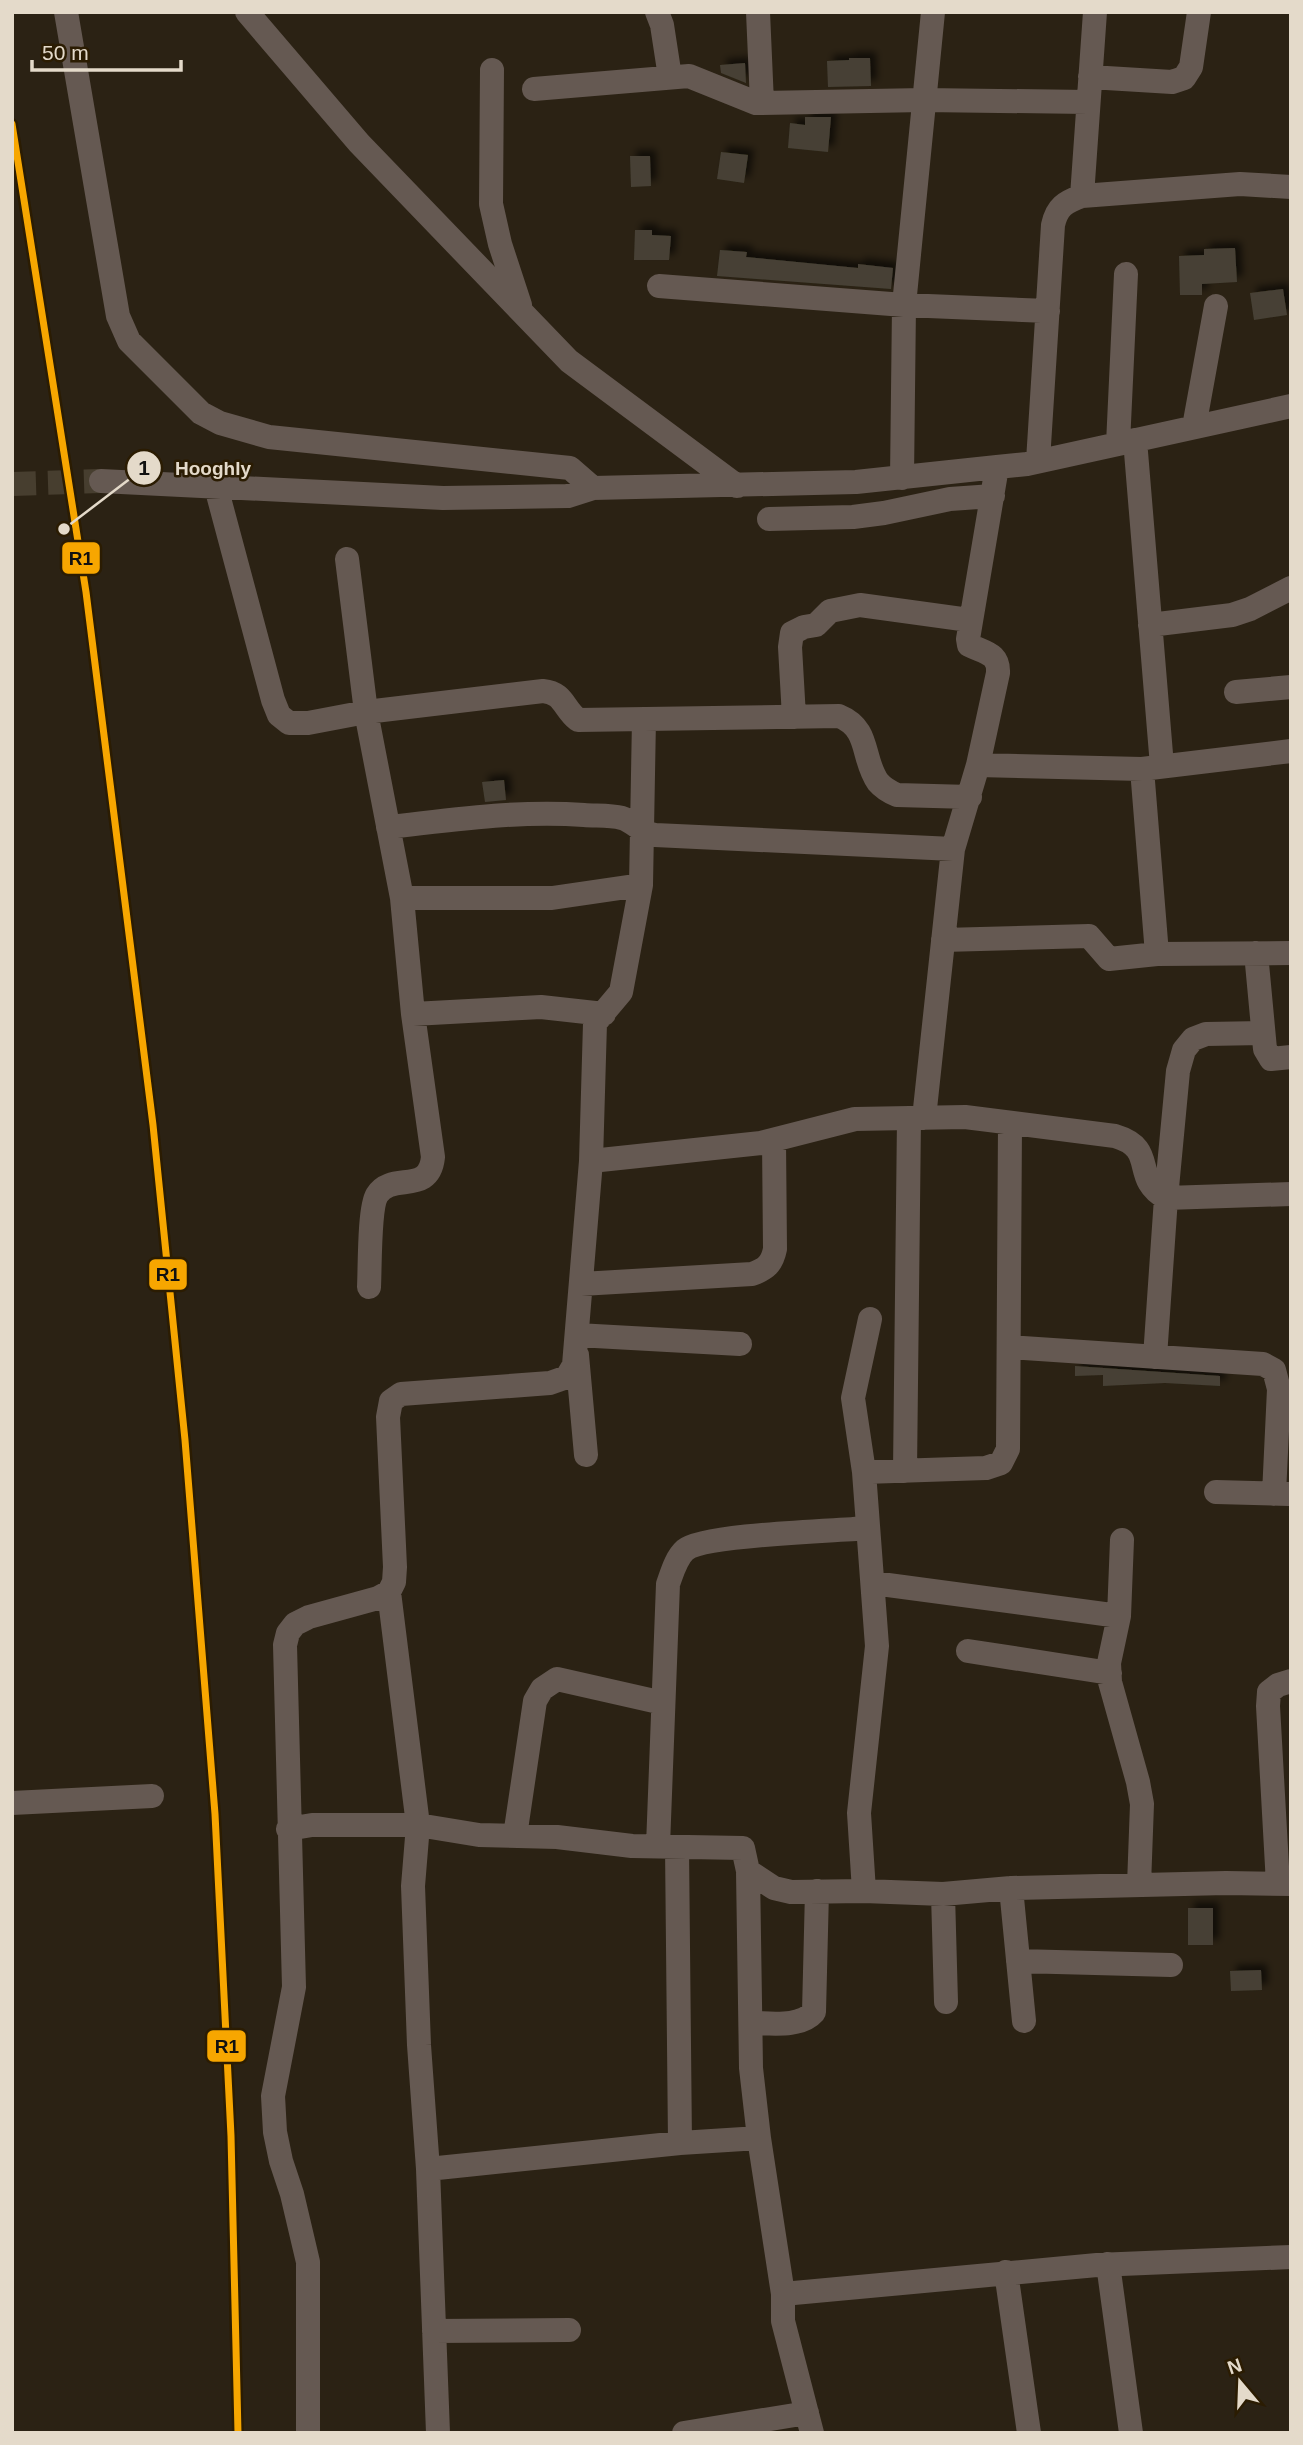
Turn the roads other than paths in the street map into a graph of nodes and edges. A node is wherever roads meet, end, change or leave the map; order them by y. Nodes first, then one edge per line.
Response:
1 (65, 12) edge
2 (247, 12) edge
3 (657, 12) edge
4 (758, 12) edge
5 (933, 12) edge
6 (1095, 12) edge
7 (1199, 12) edge
8 (492, 70) dead end
9 (670, 77) junction
10 (1090, 77) junction
11 (534, 89) dead end
12 (924, 100) junction
13 (1088, 102) junction
14 (762, 103) junction
15 (1291, 187) edge
16 (1082, 196) junction
17 (1126, 274) dead end
18 (659, 286) dead end
19 (904, 305) junction
20 (1216, 306) dead end
21 (1048, 311) junction
22 (522, 312) junction
23 (1291, 406) edge
24 (1194, 427) junction
25 (1126, 442) junction
26 (1038, 461) junction
27 (997, 467) junction
28 (902, 478) junction
29 (101, 481) tunnel mouth
30 (737, 486) junction
31 (216, 487) junction
32 (593, 488) junction
33 (993, 496) junction
34 (769, 519) dead end
35 (347, 559) dead end
36 (1291, 588) edge
37 (969, 620) junction
38 (1150, 625) junction
39 (1291, 687) edge
40 (1236, 692) dead end
41 (366, 712) junction
42 (794, 717) junction
43 (644, 719) junction
44 (1291, 751) edge
45 (978, 765) junction
46 (1152, 768) junction
47 (970, 797) junction
48 (388, 827) junction
49 (641, 832) junction
50 (953, 849) junction
51 (640, 885) junction
52 (402, 898) junction
53 (943, 940) junction
54 (1256, 953) junction
55 (1291, 953) edge
56 (1157, 954) junction
57 (413, 1014) junction
58 (604, 1014) junction
59 (1263, 1033) junction
60 (1291, 1057) edge
61 (916, 1118) junction
62 (1010, 1124) junction
63 (774, 1141) junction
64 (591, 1161) junction
65 (1291, 1194) edge
66 (1166, 1198) junction
67 (581, 1284) junction
68 (369, 1287) dead end
69 (870, 1319) dead end
70 (576, 1341) junction
71 (740, 1344) dead end
72 (1009, 1347) junction
73 (1155, 1357) junction
74 (586, 1455) dead end
75 (905, 1471) junction
76 (864, 1472) junction
77 (1216, 1492) dead end
78 (1283, 1494) edge
79 (869, 1528) junction
80 (1122, 1540) dead end
81 (873, 1583) junction
82 (388, 1592) junction
83 (1119, 1616) junction
84 (968, 1651) dead end
85 (1110, 1673) junction
86 (1291, 1681) edge
87 (663, 1703) junction
88 (152, 1796) dead end
89 (12, 1803) edge
90 (418, 1825) junction
91 (288, 1829) junction
92 (514, 1836) junction
93 (668, 1847) junction
94 (748, 1871) junction
95 (1285, 1884) edge
96 (1139, 1885) junction
97 (1011, 1888) junction
98 (817, 1891) junction
99 (864, 1891) junction
100 (943, 1894) junction
101 (1018, 1961) junction
102 (1171, 1965) dead end
103 (946, 2002) dead end
104 (1024, 2021) dead end
105 (751, 2023) junction
106 (759, 2138) junction
107 (680, 2143) junction
108 (428, 2169) junction
109 (1291, 2257) edge
110 (1108, 2264) junction
111 (1006, 2272) junction
112 (783, 2294) junction
113 (569, 2330) dead end
114 (435, 2331) junction
115 (809, 2423) edge
116 (308, 2433) edge
117 (438, 2433) edge
118 (684, 2433) edge
119 (1029, 2433) edge
120 (1131, 2433) edge

1 - 32 street
2 - 22 street
3 - 9 street
4 - 14 street
5 - 12 street
6 - 10 street
7 - 10 street
8 - 22 street
9 - 11 street
9 - 14 street
10 - 13 street
12 - 13 street
12 - 14 street
12 - 19 street
13 - 16 street
15 - 16 street
16 - 21 street
17 - 25 street
18 - 19 street
19 - 21 street
19 - 28 street
20 - 24 street
21 - 26 street
22 - 30 street
23 - 24 street
24 - 25 street
25 - 26 street
25 - 38 street
26 - 27 street
27 - 28 street
27 - 33 street
28 - 30 street
29 - 31 street
30 - 32 street
31 - 32 street
31 - 41 street
33 - 34 street
33 - 37 street
35 - 41 street
36 - 38 street
37 - 42 street
37 - 45 street
38 - 46 street
39 - 40 street
41 - 43 street
41 - 48 street
42 - 43 street
42 - 47 street
43 - 49 street
44 - 46 street
45 - 46 street
45 - 47 street
46 - 56 street
47 - 50 street
48 - 49 street
48 - 52 street
49 - 50 street
49 - 51 street
50 - 53 street
51 - 52 street
51 - 58 street
52 - 57 street
53 - 56 street
53 - 61 street
54 - 55 street
54 - 56 street
54 - 59 street
57 - 58 street
57 - 68 street
58 - 64 street
59 - 60 street
59 - 66 street
61 - 62 street
61 - 63 street
61 - 75 street
62 - 66 street
62 - 72 street
63 - 64 street
63 - 67 street
64 - 67 street
65 - 66 street
66 - 73 street
67 - 70 street
69 - 76 street
70 - 71 street
70 - 74 street
70 - 82 street
72 - 73 street
72 - 75 street
73 - 78 street
75 - 76 street
76 - 79 street
77 - 78 street
79 - 81 street
79 - 87 street
80 - 83 street
81 - 83 street
81 - 99 street
82 - 90 street
82 - 91 street
83 - 85 street
84 - 85 street
85 - 96 street
86 - 95 street
87 - 92 street
87 - 93 street
88 - 89 street
90 - 91 street
90 - 92 street
90 - 108 street
91 - 116 street
92 - 93 street
93 - 94 street
93 - 107 street
94 - 98 street
94 - 105 street
95 - 96 street
96 - 97 street
97 - 100 street
97 - 101 street
98 - 99 street
98 - 105 street
99 - 100 street
100 - 103 street
101 - 102 street
101 - 104 street
105 - 106 street
106 - 107 street
106 - 112 street
107 - 108 street
108 - 114 street
109 - 110 street
110 - 111 street
110 - 120 street
111 - 112 street
111 - 119 street
112 - 115 street
113 - 114 street
114 - 117 street
115 - 118 street

